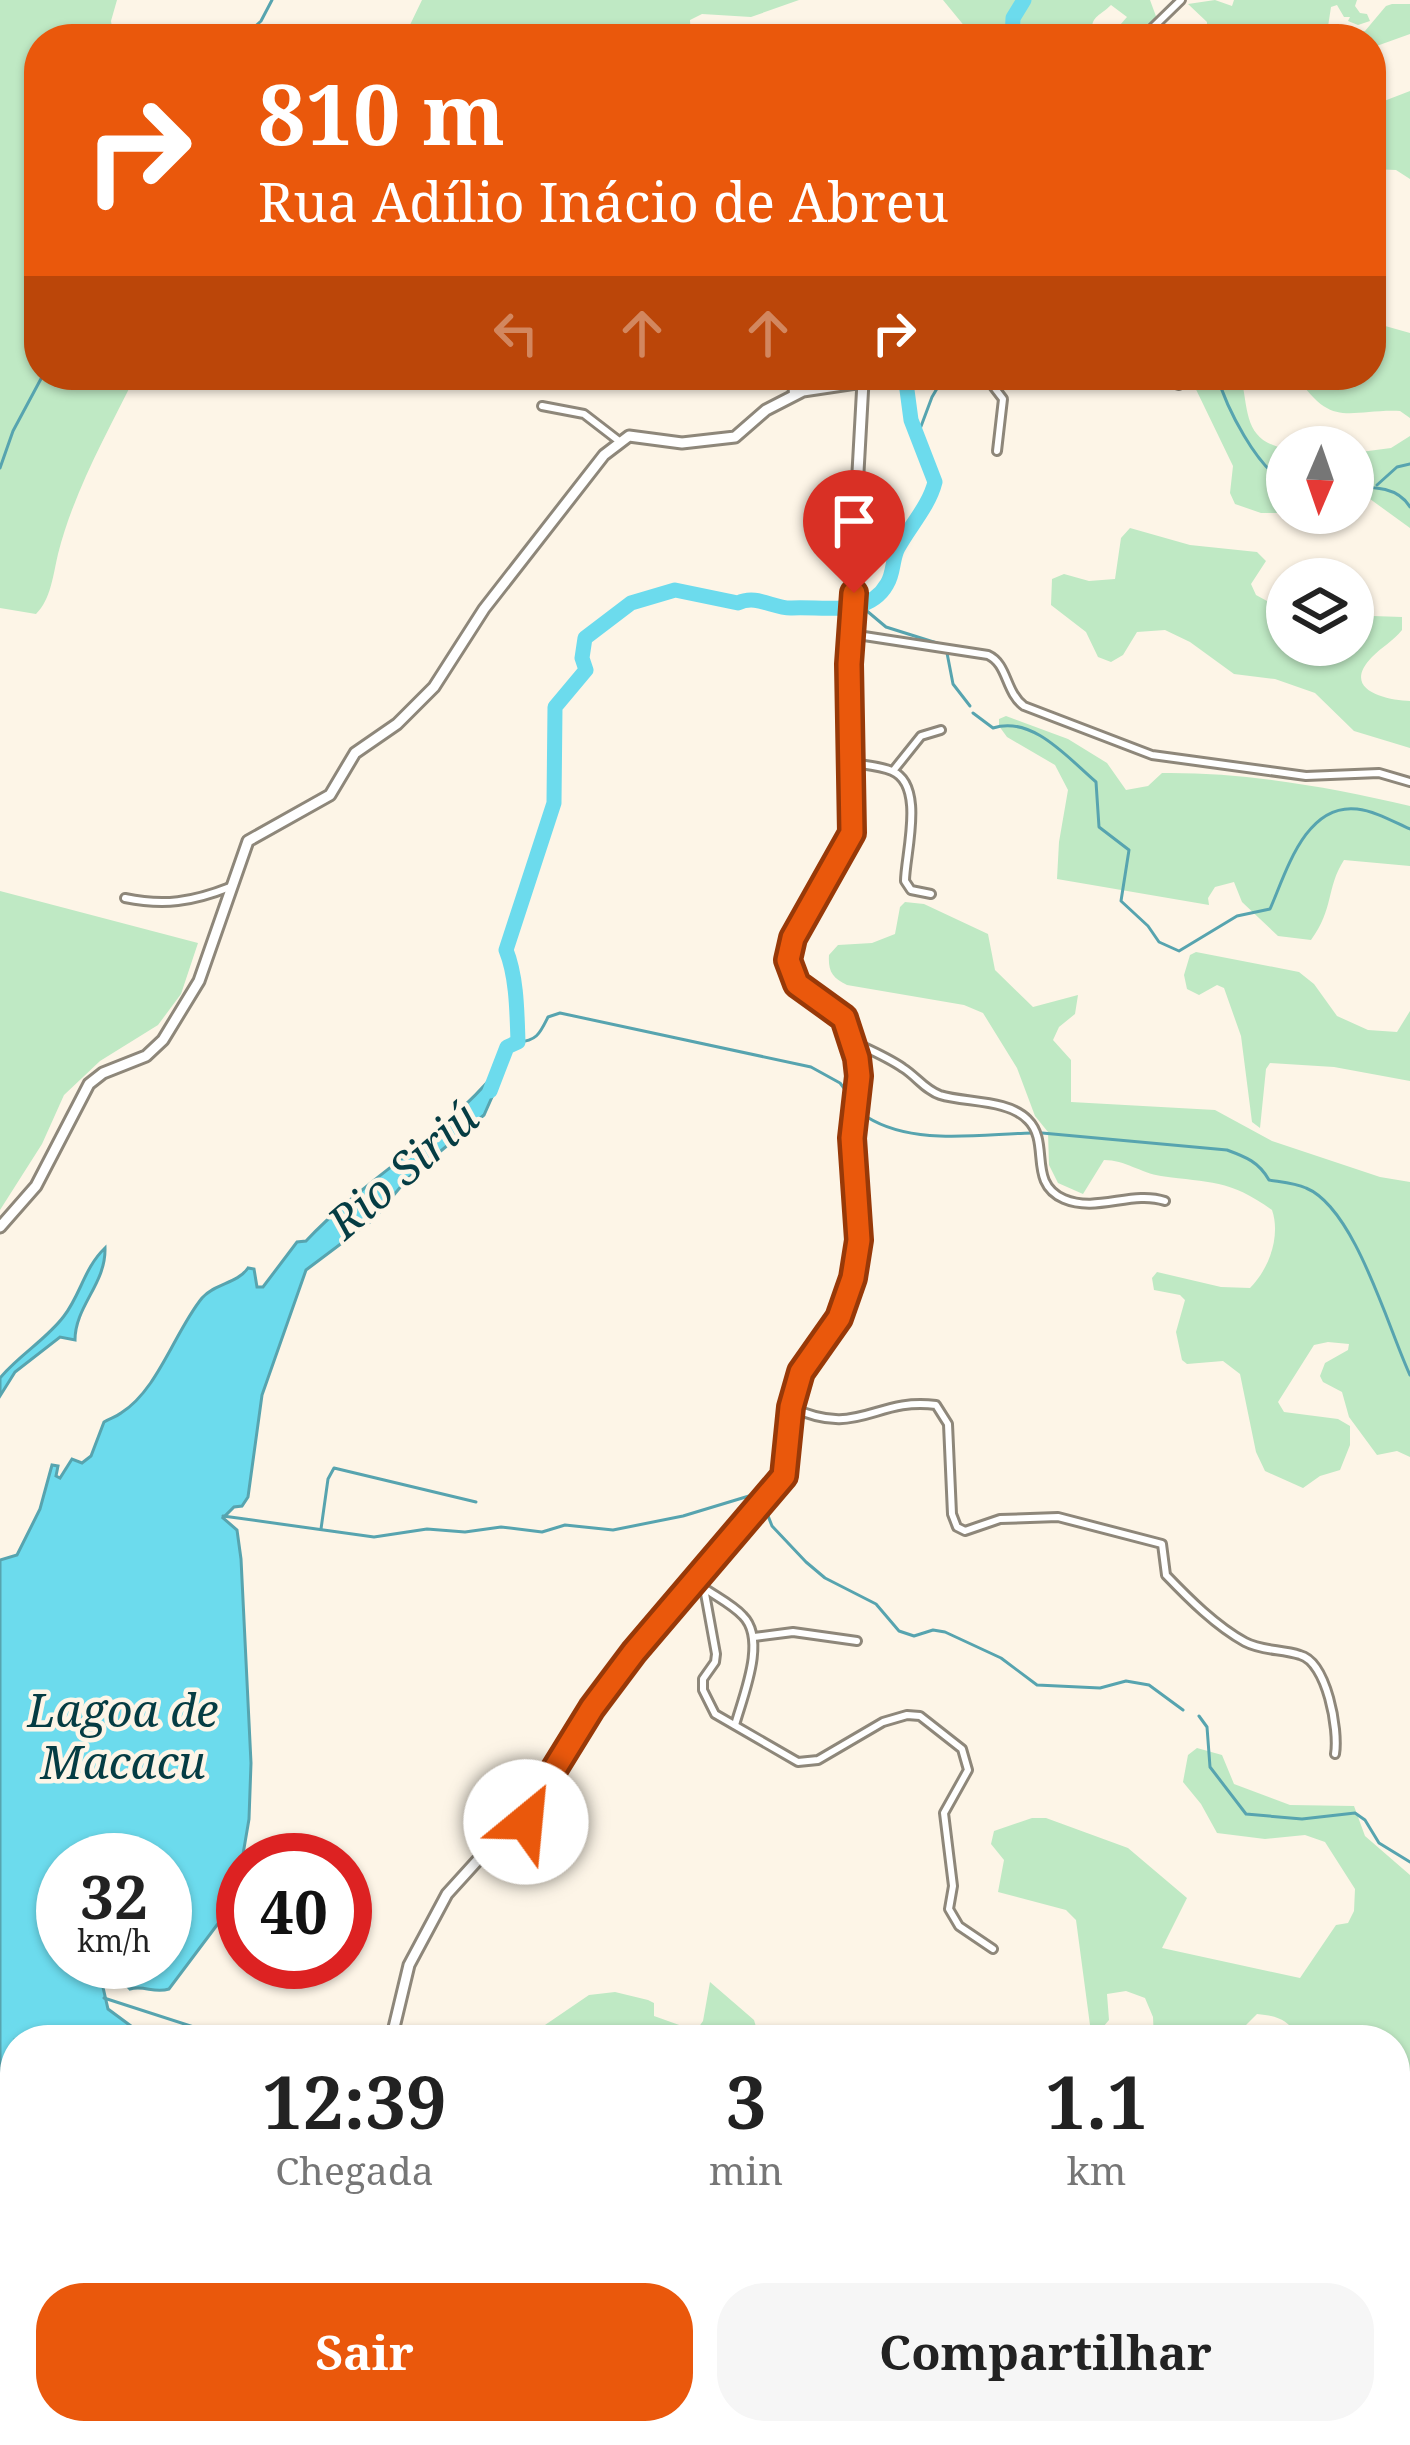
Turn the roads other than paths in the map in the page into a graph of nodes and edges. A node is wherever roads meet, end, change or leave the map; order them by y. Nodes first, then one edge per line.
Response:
1 (1180, 0) edge
2 (1156, 24) edge
3 (793, 390) edge
4 (805, 390) edge
5 (863, 390) edge
6 (996, 390) edge
7 (793, 395) junction
8 (542, 406) dead end
9 (620, 441) junction
10 (997, 451) dead end
11 (851, 634) junction
12 (941, 730) dead end
13 (853, 763) junction
14 (893, 771) junction
15 (1410, 782) edge
16 (230, 887) junction
17 (931, 894) dead end
18 (124, 898) dead end
19 (854, 1042) junction
20 (1165, 1201) dead end
21 (0, 1227) edge
22 (791, 1407) junction
23 (693, 1580) junction
24 (704, 1588) junction
25 (753, 1637) junction
26 (857, 1641) dead end
27 (735, 1725) junction
28 (1335, 1754) dead end
29 (993, 1949) dead end
30 (395, 2025) edge

1 - 2 street
3 - 7 street
4 - 7 street
5 - 11 street
6 - 10 street
7 - 9 street
8 - 9 street
9 - 16 street
11 - 13 street
11 - 15 street
12 - 14 street
13 - 14 street
13 - 19 street
14 - 17 street
16 - 18 street
16 - 21 street
19 - 20 street
19 - 22 street
22 - 23 street
22 - 28 street
23 - 24 street
23 - 30 street
24 - 25 street
24 - 27 street
25 - 26 street
25 - 27 street
27 - 29 street

